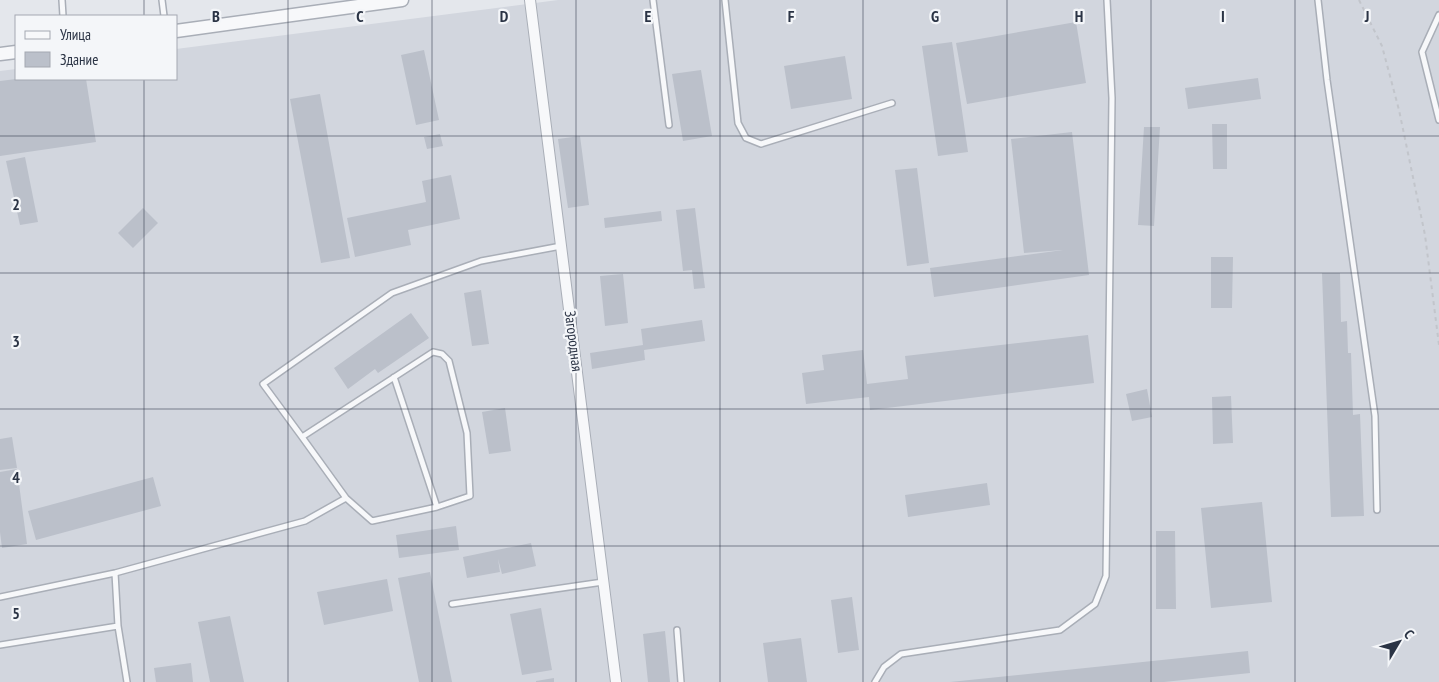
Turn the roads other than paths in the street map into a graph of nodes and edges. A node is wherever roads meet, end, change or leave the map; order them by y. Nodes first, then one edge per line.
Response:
1 (62, 0) edge
2 (162, 0) edge
3 (397, 0) edge
4 (530, 0) edge
5 (654, 0) edge
6 (725, 0) edge
7 (1107, 0) edge
8 (1318, 0) edge
9 (63, 15) edge
10 (164, 15) edge
11 (1439, 15) edge
12 (178, 31) edge
13 (15, 52) edge
14 (0, 54) edge
15 (892, 103) dead end
16 (1439, 120) edge
17 (669, 125) dead end
18 (562, 246) junction
19 (394, 377) junction
20 (302, 437) junction
21 (346, 498) junction
22 (437, 507) junction
23 (1377, 510) dead end
24 (115, 573) junction
25 (604, 582) junction
26 (0, 597) edge
27 (452, 604) dead end
28 (118, 626) junction
29 (677, 630) dead end
30 (0, 646) edge
31 (126, 682) edge
32 (616, 682) edge
33 (681, 682) edge
34 (875, 682) edge

1 - 9 lane
2 - 10 lane
3 - 12 street
4 - 18 street, Загородная
5 - 17 lane
6 - 15 lane
7 - 34 lane
8 - 23 lane
11 - 16 lane
13 - 14 street
18 - 20 lane
18 - 25 street, Загородная
19 - 20 lane
19 - 22 lane
19 - 22 lane
20 - 21 lane
21 - 22 lane
21 - 24 lane
24 - 26 lane
24 - 28 lane
25 - 27 lane
25 - 32 street, Загородная
28 - 30 lane
28 - 31 lane
29 - 33 lane

